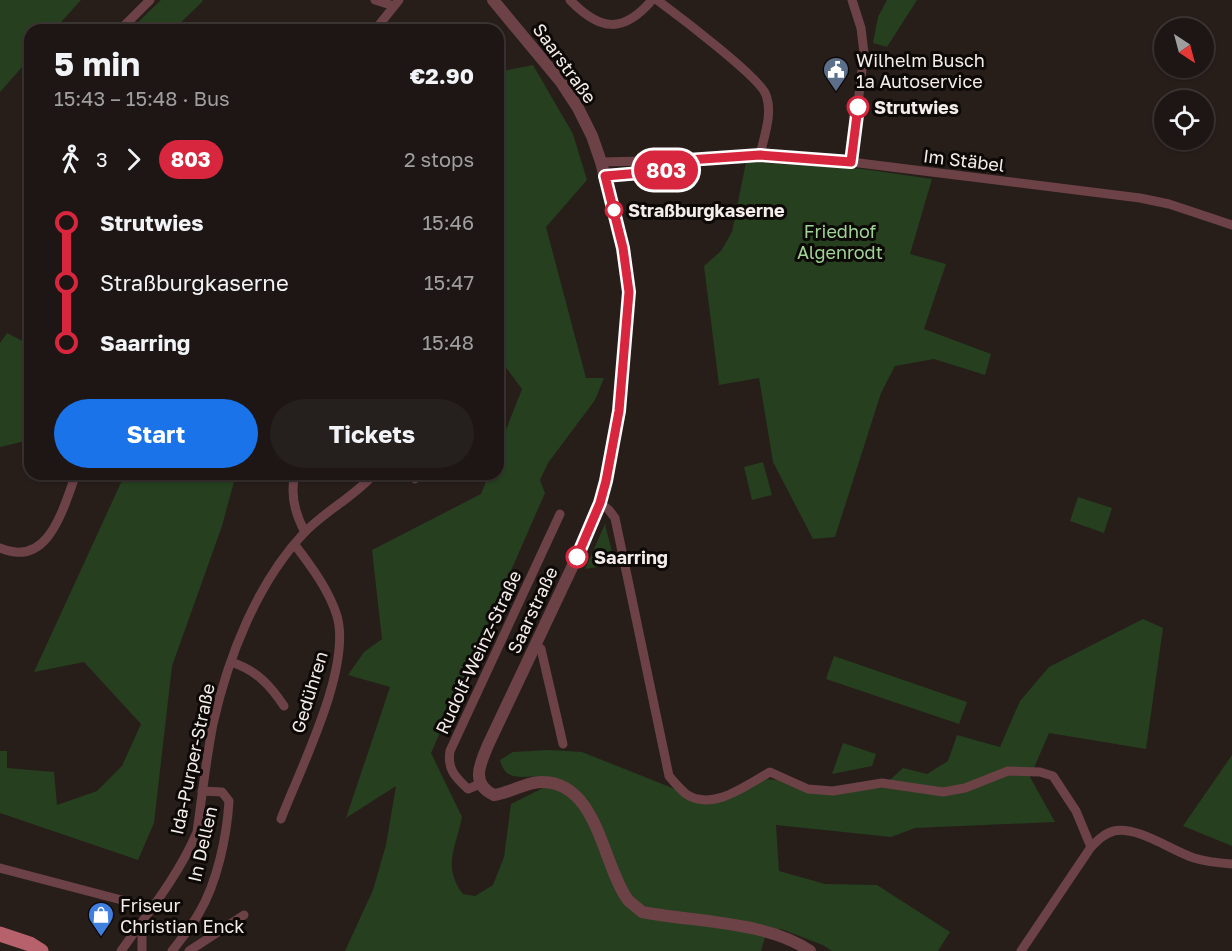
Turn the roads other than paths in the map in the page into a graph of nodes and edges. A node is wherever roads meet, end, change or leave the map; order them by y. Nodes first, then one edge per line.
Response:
1 (150, 0) edge
2 (375, 0) edge
3 (493, 0) edge
4 (570, 0) edge
5 (652, 0) edge
6 (657, 0) edge
7 (852, 0) edge
8 (396, 3) edge
9 (126, 24) edge
10 (380, 24) edge
11 (760, 155) junction
12 (688, 160) junction
13 (602, 162) junction
14 (851, 162) junction
15 (605, 176) junction
16 (1232, 225) edge
17 (74, 480) edge
18 (295, 480) edge
19 (368, 480) edge
20 (600, 503) junction
21 (560, 514) dead end
22 (304, 532) junction
23 (295, 545) junction
24 (0, 548) edge
25 (535, 644) junction
26 (231, 662) junction
27 (284, 706) dead end
28 (563, 744) dead end
29 (480, 784) junction
30 (202, 791) junction
31 (281, 819) dead end
32 (1091, 847) junction
33 (1232, 864) edge
34 (0, 868) edge
35 (152, 909) junction
36 (244, 915) dead end
37 (136, 929) junction
38 (0, 934) edge
39 (41, 951) edge
40 (121, 951) edge
41 (142, 951) edge
42 (171, 951) edge
43 (189, 951) edge
44 (810, 951) edge
45 (1021, 951) edge

1 - 9 street
2 - 8 street
3 - 13 street, Saarstraße
4 - 5 street
6 - 11 street
7 - 14 street
8 - 10 street
11 - 12 street, Im Stäbel
11 - 14 street, Im Stäbel
12 - 13 street, Im Stäbel
12 - 15 street, Im Stäbel
13 - 15 street, Saarstraße
14 - 16 street, Im Stäbel
15 - 20 street, Saarstraße
17 - 24 street
18 - 22 street
19 - 22 street, Ida-Purper-Straße
20 - 25 street, Saarstraße
20 - 32 street
21 - 29 street, Rudolf-Weinz-Straße
22 - 23 street, Ida-Purper-Straße
23 - 26 street, Ida-Purper-Straße
23 - 31 street, Gedühren
25 - 28 street
25 - 29 street, Saarstraße
26 - 27 street
26 - 30 street, Ida-Purper-Straße
29 - 44 street
30 - 35 street, Ida-Purper-Straße
30 - 42 street, In Dellen
32 - 33 street
32 - 45 street
34 - 35 street
35 - 37 street, Ida-Purper-Straße
36 - 43 street
37 - 40 street, Ida-Purper-Straße
37 - 41 street
38 - 39 main road

